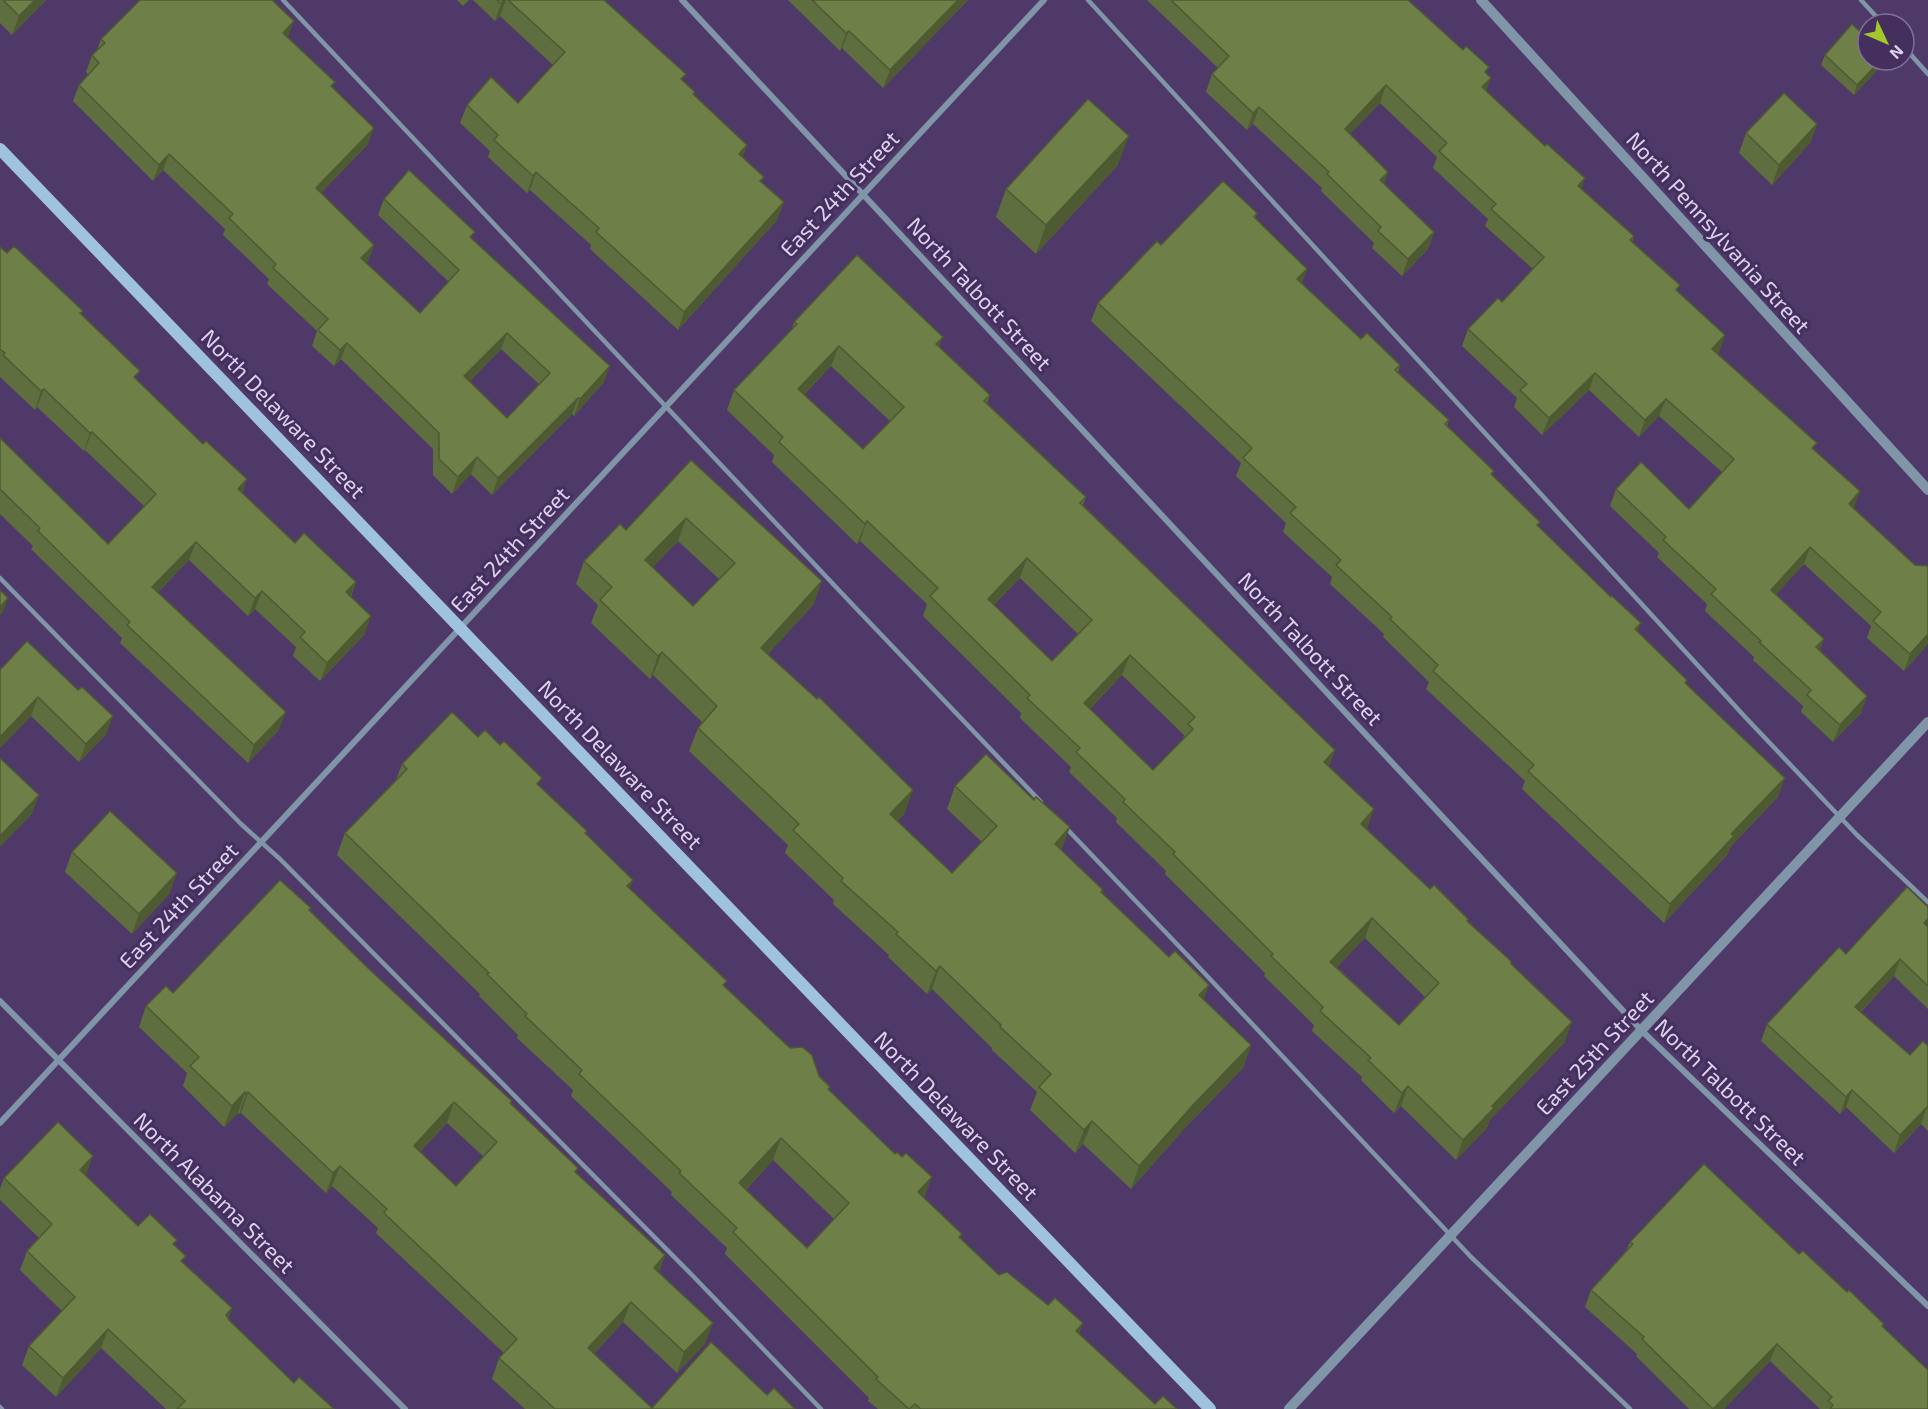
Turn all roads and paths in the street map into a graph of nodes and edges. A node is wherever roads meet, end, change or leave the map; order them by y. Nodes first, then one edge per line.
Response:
1 (283, 0) edge
2 (682, 0) edge
3 (1044, 0) edge
4 (1088, 0) edge
5 (1481, 0) edge
6 (1861, 0) edge
7 (1872, 12) edge
8 (1916, 60) edge
9 (1928, 74) edge
10 (0, 149) edge
11 (863, 194) junction
12 (666, 406) junction
13 (1928, 490) edge
14 (0, 578) edge
15 (461, 627) junction
16 (1928, 722) edge
17 (1047, 808) edge
18 (1840, 816) junction
19 (1063, 825) edge
20 (261, 842) junction
21 (1928, 902) edge
22 (0, 1001) edge
23 (1641, 1030) junction
24 (59, 1060) junction
25 (0, 1123) edge
26 (1450, 1235) junction
27 (1928, 1306) edge
28 (405, 1409) edge
29 (821, 1409) edge
30 (1210, 1409) edge
31 (1289, 1409) edge
32 (1630, 1409) edge

1 - 12 lane
2 - 11 street, North Talbott Street
3 - 11 street, East 24th Street
4 - 18 lane
5 - 13 street, North Pennsylvania Street
6 - 7 lane
8 - 9 lane
10 - 15 main road, North Delaware Street
11 - 12 street, East 24th Street
11 - 23 street, North Talbott Street
12 - 15 street, East 24th Street
12 - 17 lane
14 - 20 lane
15 - 20 street, East 24th Street
15 - 30 main road, North Delaware Street
16 - 18 street, East 25th Street
18 - 21 lane
18 - 23 street, East 25th Street
19 - 26 lane
20 - 24 street, East 24th Street
20 - 29 lane
22 - 24 street, North Alabama Street
23 - 26 street, East 25th Street
23 - 27 street, North Talbott Street
24 - 25 street, East 24th Street
24 - 28 street, North Alabama Street
26 - 31 street, East 25th Street
26 - 32 lane

